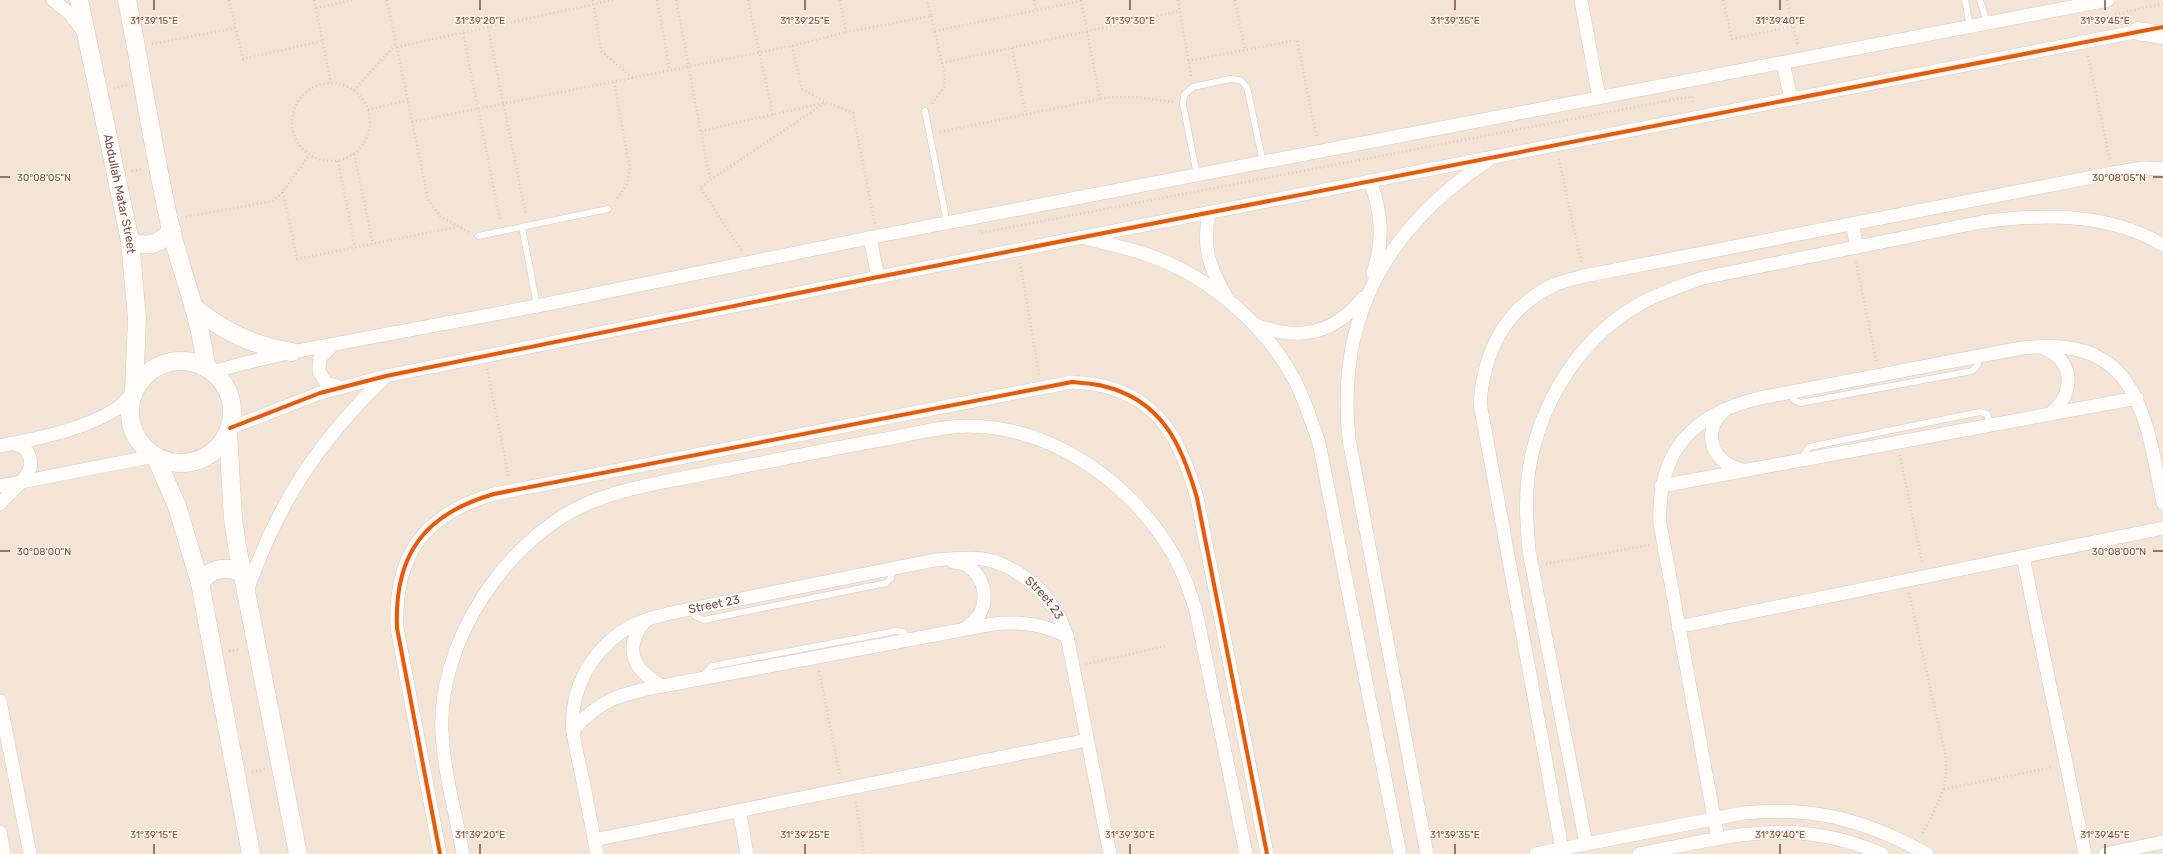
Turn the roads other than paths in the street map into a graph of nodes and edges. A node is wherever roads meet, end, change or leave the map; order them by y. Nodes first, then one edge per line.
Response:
1 (53, 0) edge
2 (79, 0) edge
3 (127, 0) edge
4 (1581, 0) edge
5 (1965, 0) edge
6 (1980, 0) edge
7 (2108, 0) edge
8 (1986, 23) junction
9 (1970, 27) junction
10 (2163, 27) edge
11 (2138, 31) junction
12 (86, 35) junction
13 (2163, 35) edge
14 (1783, 63) junction
15 (1599, 98) junction
16 (1791, 99) junction
17 (925, 111) road end
18 (1492, 158) junction
19 (1263, 163) junction
20 (2163, 170) edge
21 (1197, 175) junction
22 (1370, 181) junction
23 (608, 209) road end
24 (1209, 213) junction
25 (947, 223) junction
26 (1852, 224) junction
27 (171, 225) junction
28 (525, 226) junction
29 (478, 236) road end
30 (874, 237) junction
31 (1082, 238) junction
32 (130, 241) junction
33 (2163, 245) edge
34 (1855, 248) junction
35 (878, 277) junction
36 (1367, 293) junction
37 (1230, 303) junction
38 (536, 306) junction
39 (196, 309) junction
40 (1254, 324) junction
41 (332, 346) junction
42 (2038, 346) junction
43 (292, 352) junction
44 (1977, 356) junction
45 (210, 370) junction
46 (386, 376) junction
47 (339, 387) junction
48 (134, 392) junction
49 (1793, 392) junction
50 (2137, 398) junction
51 (1736, 404) junction
52 (2050, 414) junction
53 (1990, 425) junction
54 (229, 431) junction
55 (772, 439) junction
56 (6, 445) edge
57 (154, 456) junction
58 (777, 459) junction
59 (1805, 459) junction
60 (1745, 470) junction
61 (20, 482) junction
62 (0, 486) edge
63 (1661, 486) junction
64 (2163, 503) edge
65 (0, 504) edge
66 (2163, 528) edge
67 (2023, 557) junction
68 (935, 560) junction
69 (242, 573) junction
70 (200, 584) junction
71 (246, 593) junction
72 (646, 620) junction
73 (1678, 627) junction
74 (964, 629) junction
75 (1067, 636) junction
76 (907, 640) junction
77 (706, 677) junction
78 (662, 686) junction
79 (0, 701) edge
80 (573, 731) junction
81 (1087, 740) junction
82 (739, 810) junction
83 (1714, 819) junction
84 (0, 832) edge
85 (1718, 839) junction
86 (594, 840) junction
87 (2163, 842) edge
88 (1586, 844) junction
89 (1562, 849) junction
90 (4, 854) edge
91 (30, 854) edge
92 (251, 854) edge
93 (298, 854) edge
94 (440, 854) edge
95 (463, 854) edge
96 (597, 854) edge
97 (747, 854) edge
98 (1110, 854) edge
99 (1246, 854) edge
100 (1267, 854) edge
101 (1400, 854) edge
102 (1427, 854) edge
103 (1536, 854) edge
104 (1639, 854) edge
105 (1882, 854) edge
106 (1927, 854) edge
107 (2085, 854) edge
108 (2105, 854) edge

1 - 12 street
2 - 12 street, Abdullah Matar Street
3 - 27 street
4 - 15 street
5 - 9 lane
6 - 8 lane
7 - 8 street
8 - 9 street
9 - 14 street
10 - 11 street
11 - 13 street
11 - 16 street
12 - 32 street, Abdullah Matar Street
14 - 15 street
14 - 16 street
15 - 19 street
16 - 18 street
17 - 25 lane
18 - 22 street
18 - 36 street
19 - 21 street
19 - 21 lane
20 - 26 street
21 - 25 street
22 - 24 street
22 - 36 street
23 - 28 lane
24 - 31 street
24 - 37 street
25 - 30 street
26 - 34 street
26 - 89 street
27 - 32 street
27 - 39 street
28 - 29 lane
28 - 38 lane
30 - 35 street
30 - 38 street
31 - 35 street
31 - 37 street
32 - 48 street, Abdullah Matar Street
33 - 34 street
34 - 88 street
35 - 46 street
36 - 40 street
36 - 102 street
37 - 40 street
38 - 41 street
39 - 43 street
39 - 45 street
40 - 101 street
41 - 43 street
41 - 47 street
42 - 44 street
42 - 50 street
42 - 52 street
43 - 45 street
44 - 49 street
44 - 49 lane
45 - 48 street
45 - 54 street
46 - 47 street
46 - 71 street
47 - 54 street
48 - 56 street
48 - 57 street
49 - 51 street
50 - 52 street
50 - 64 street
51 - 60 street
51 - 63 street
52 - 53 street
53 - 59 street
53 - 59 lane
54 - 57 street
54 - 69 street
55 - 58 street
55 - 94 street
55 - 100 street
56 - 61 street
57 - 61 street
57 - 70 street
58 - 95 street
58 - 99 street
59 - 60 street
60 - 63 street
61 - 62 street
61 - 65 street
63 - 73 street
66 - 67 street
67 - 73 street
67 - 107 street
68 - 72 street, Street 23
68 - 74 street
68 - 75 street, Street 23
69 - 70 street
69 - 71 street
70 - 92 street
71 - 93 street
72 - 78 street
72 - 80 street, Street 23
73 - 83 street
74 - 75 street, Street 23
74 - 76 street, Street 23
75 - 81 street
76 - 77 street, Street 23
76 - 77 lane
77 - 78 street, Street 23
78 - 80 street, Street 23
79 - 91 street
80 - 86 street
81 - 82 street
81 - 98 street
82 - 86 street
82 - 97 street
83 - 85 street
83 - 88 street
83 - 106 street
84 - 90 street
85 - 104 street
85 - 105 street
86 - 96 street
87 - 108 street
88 - 89 street
89 - 103 street

